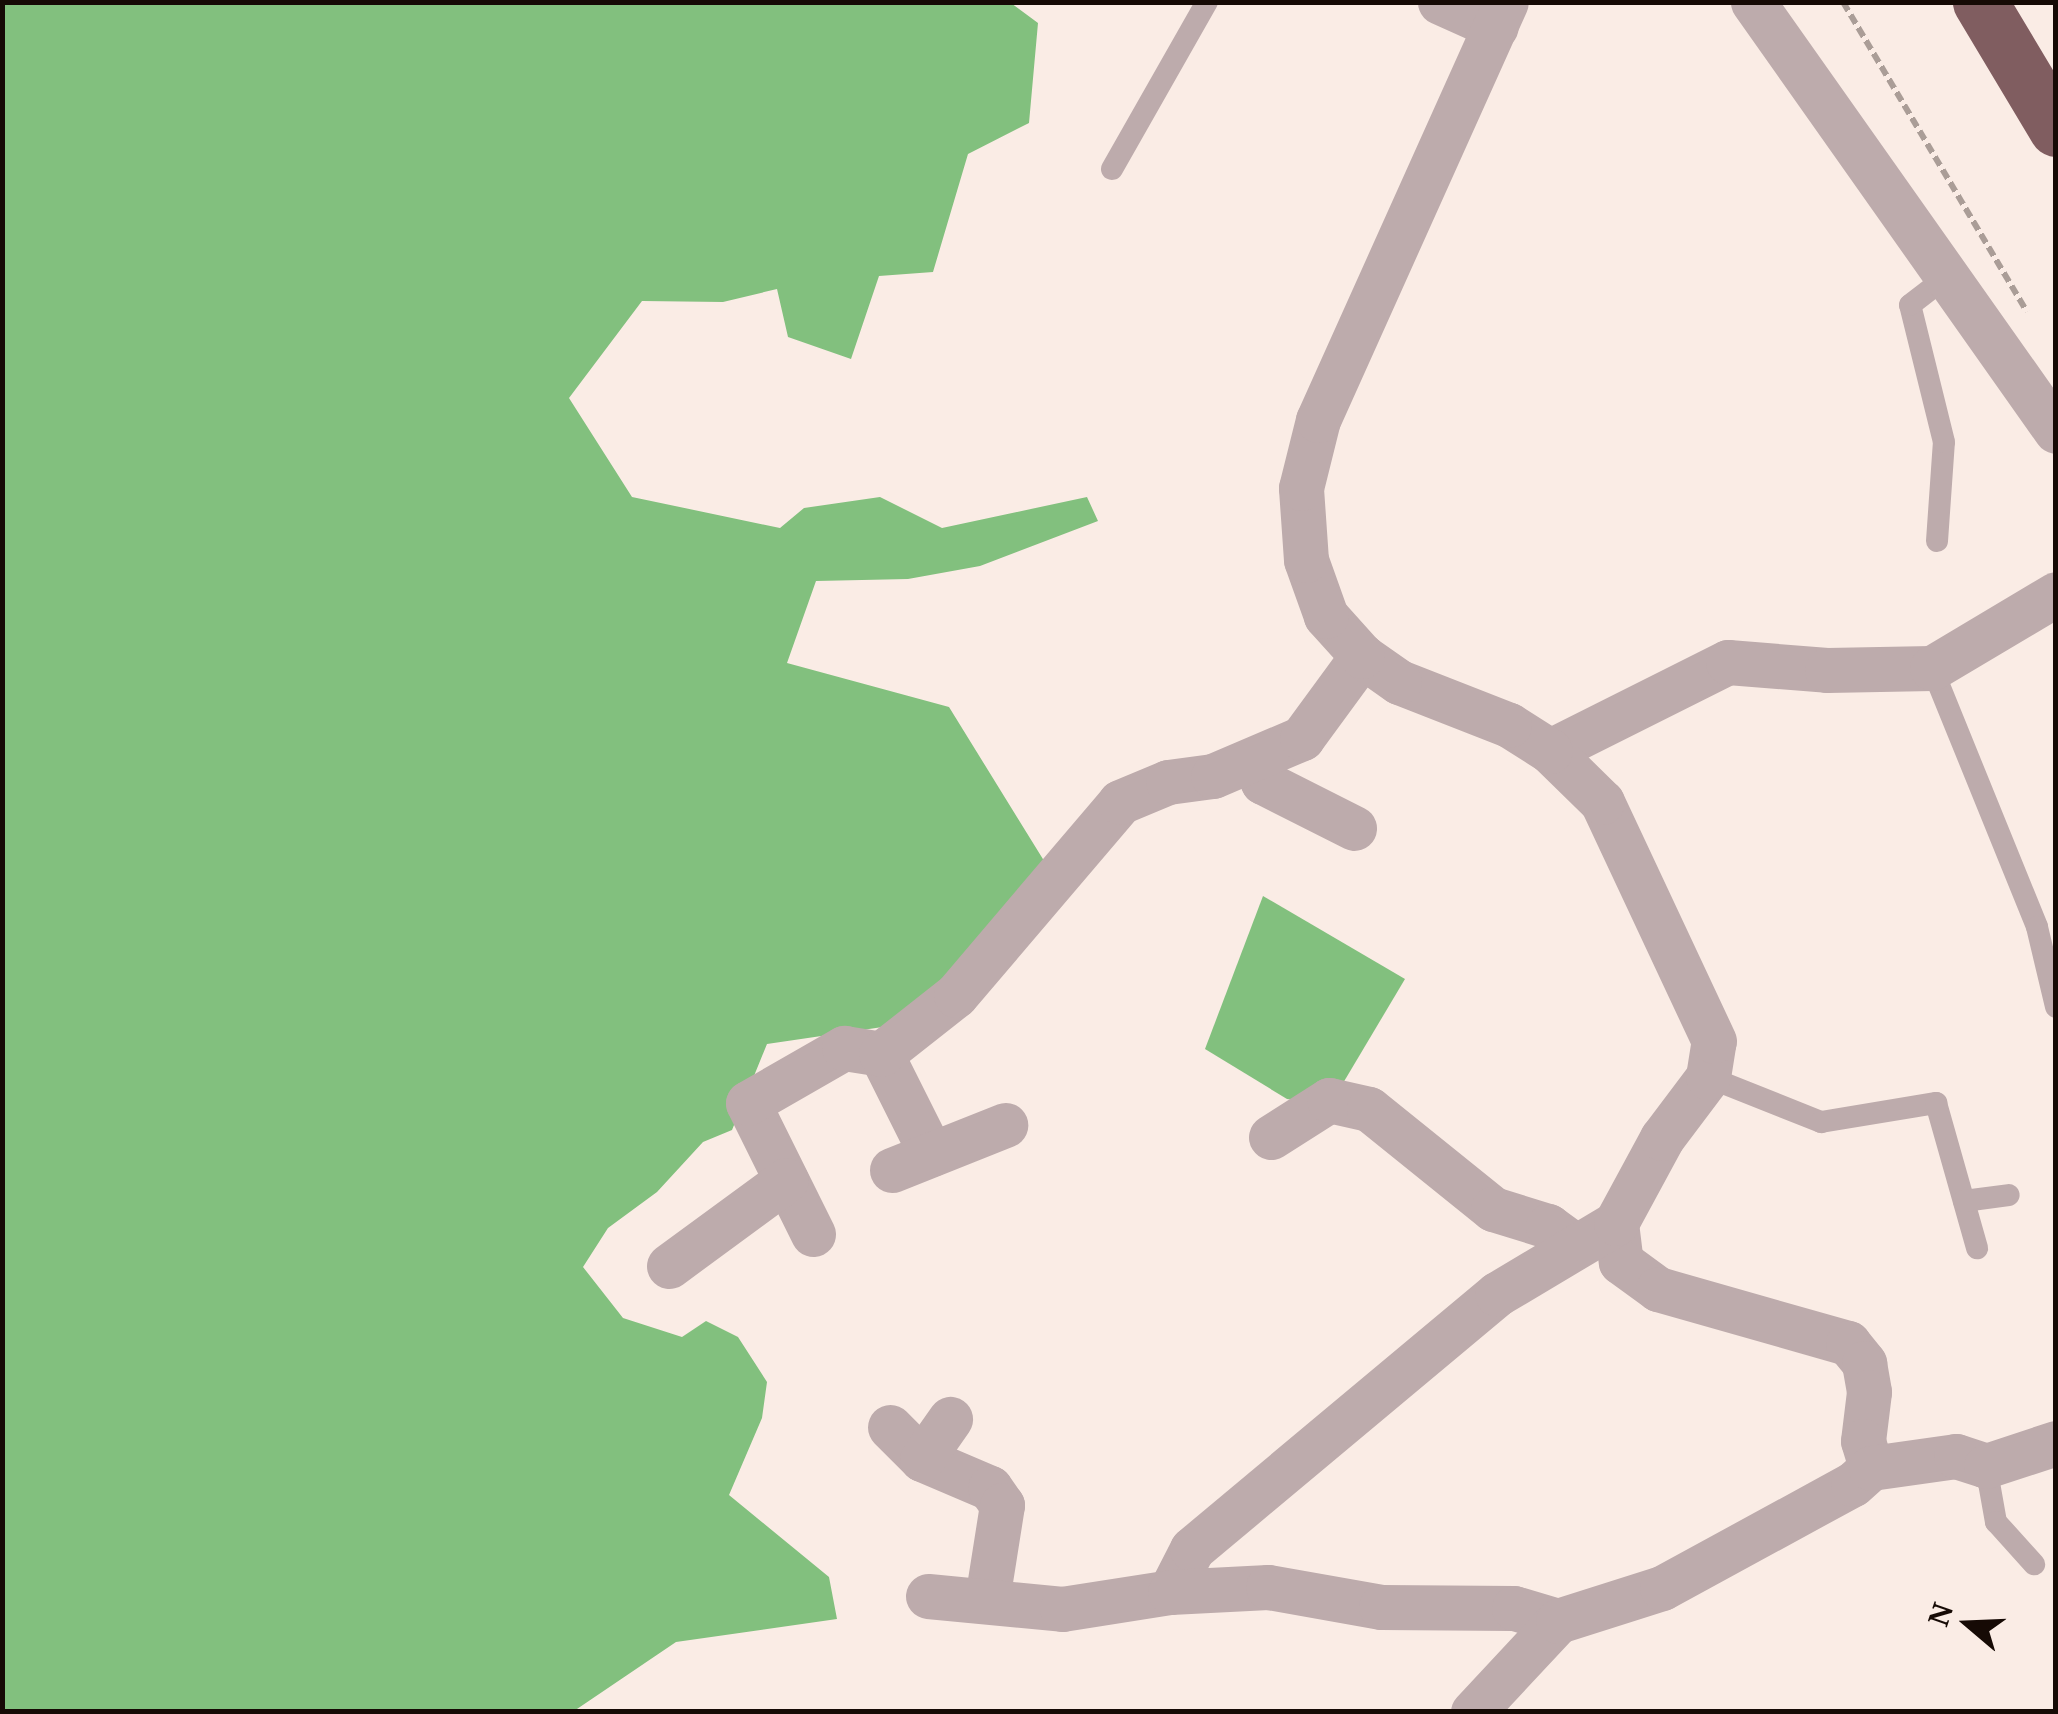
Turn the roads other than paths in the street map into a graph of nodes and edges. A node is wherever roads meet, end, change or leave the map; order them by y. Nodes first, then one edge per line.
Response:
1 (1207, 2) edge
2 (1440, 2) edge
3 (1753, 2) edge
4 (1980, 2) edge
5 (1501, 15) edge
6 (2056, 129) edge
7 (1112, 168) dead end
8 (1945, 278) junction
9 (2056, 431) edge
10 (1937, 542) dead end
11 (2056, 594) edge
12 (1362, 656) junction
13 (1932, 668) junction
14 (1550, 752) junction
15 (1252, 760) junction
16 (1354, 828) dead end
17 (2056, 1007) edge
18 (882, 1054) junction
19 (1708, 1077) junction
20 (1005, 1124) dead end
21 (1271, 1137) dead end
22 (786, 1180) junction
23 (2010, 1196) dead end
24 (1964, 1202) junction
25 (1616, 1224) junction
26 (813, 1234) dead end
27 (1573, 1244) junction
28 (1977, 1248) dead end
29 (669, 1266) dead end
30 (950, 1419) dead end
31 (890, 1427) dead end
32 (2054, 1451) edge
33 (922, 1459) junction
34 (1986, 1466) junction
35 (1871, 1468) junction
36 (2034, 1564) dead end
37 (1170, 1592) junction
38 (928, 1596) dead end
39 (988, 1600) junction
40 (1558, 1621) junction
41 (1473, 1712) edge

1 - 7 lane
2 - 5 street
3 - 8 street
4 - 6 highway
5 - 12 street
8 - 9 street
8 - 10 lane
11 - 13 street
12 - 14 street
12 - 15 street
13 - 14 street
13 - 17 lane
14 - 19 street
15 - 16 street
15 - 18 street
18 - 20 street
18 - 22 street
19 - 24 lane
19 - 25 street
21 - 27 street
22 - 26 street
22 - 29 street
23 - 24 lane
24 - 28 lane
25 - 27 street
25 - 35 street
27 - 37 street
30 - 33 street
31 - 33 street
32 - 34 street
33 - 39 street
34 - 35 street
34 - 36 lane
35 - 40 street
37 - 39 street
37 - 40 street
38 - 39 street
40 - 41 street

